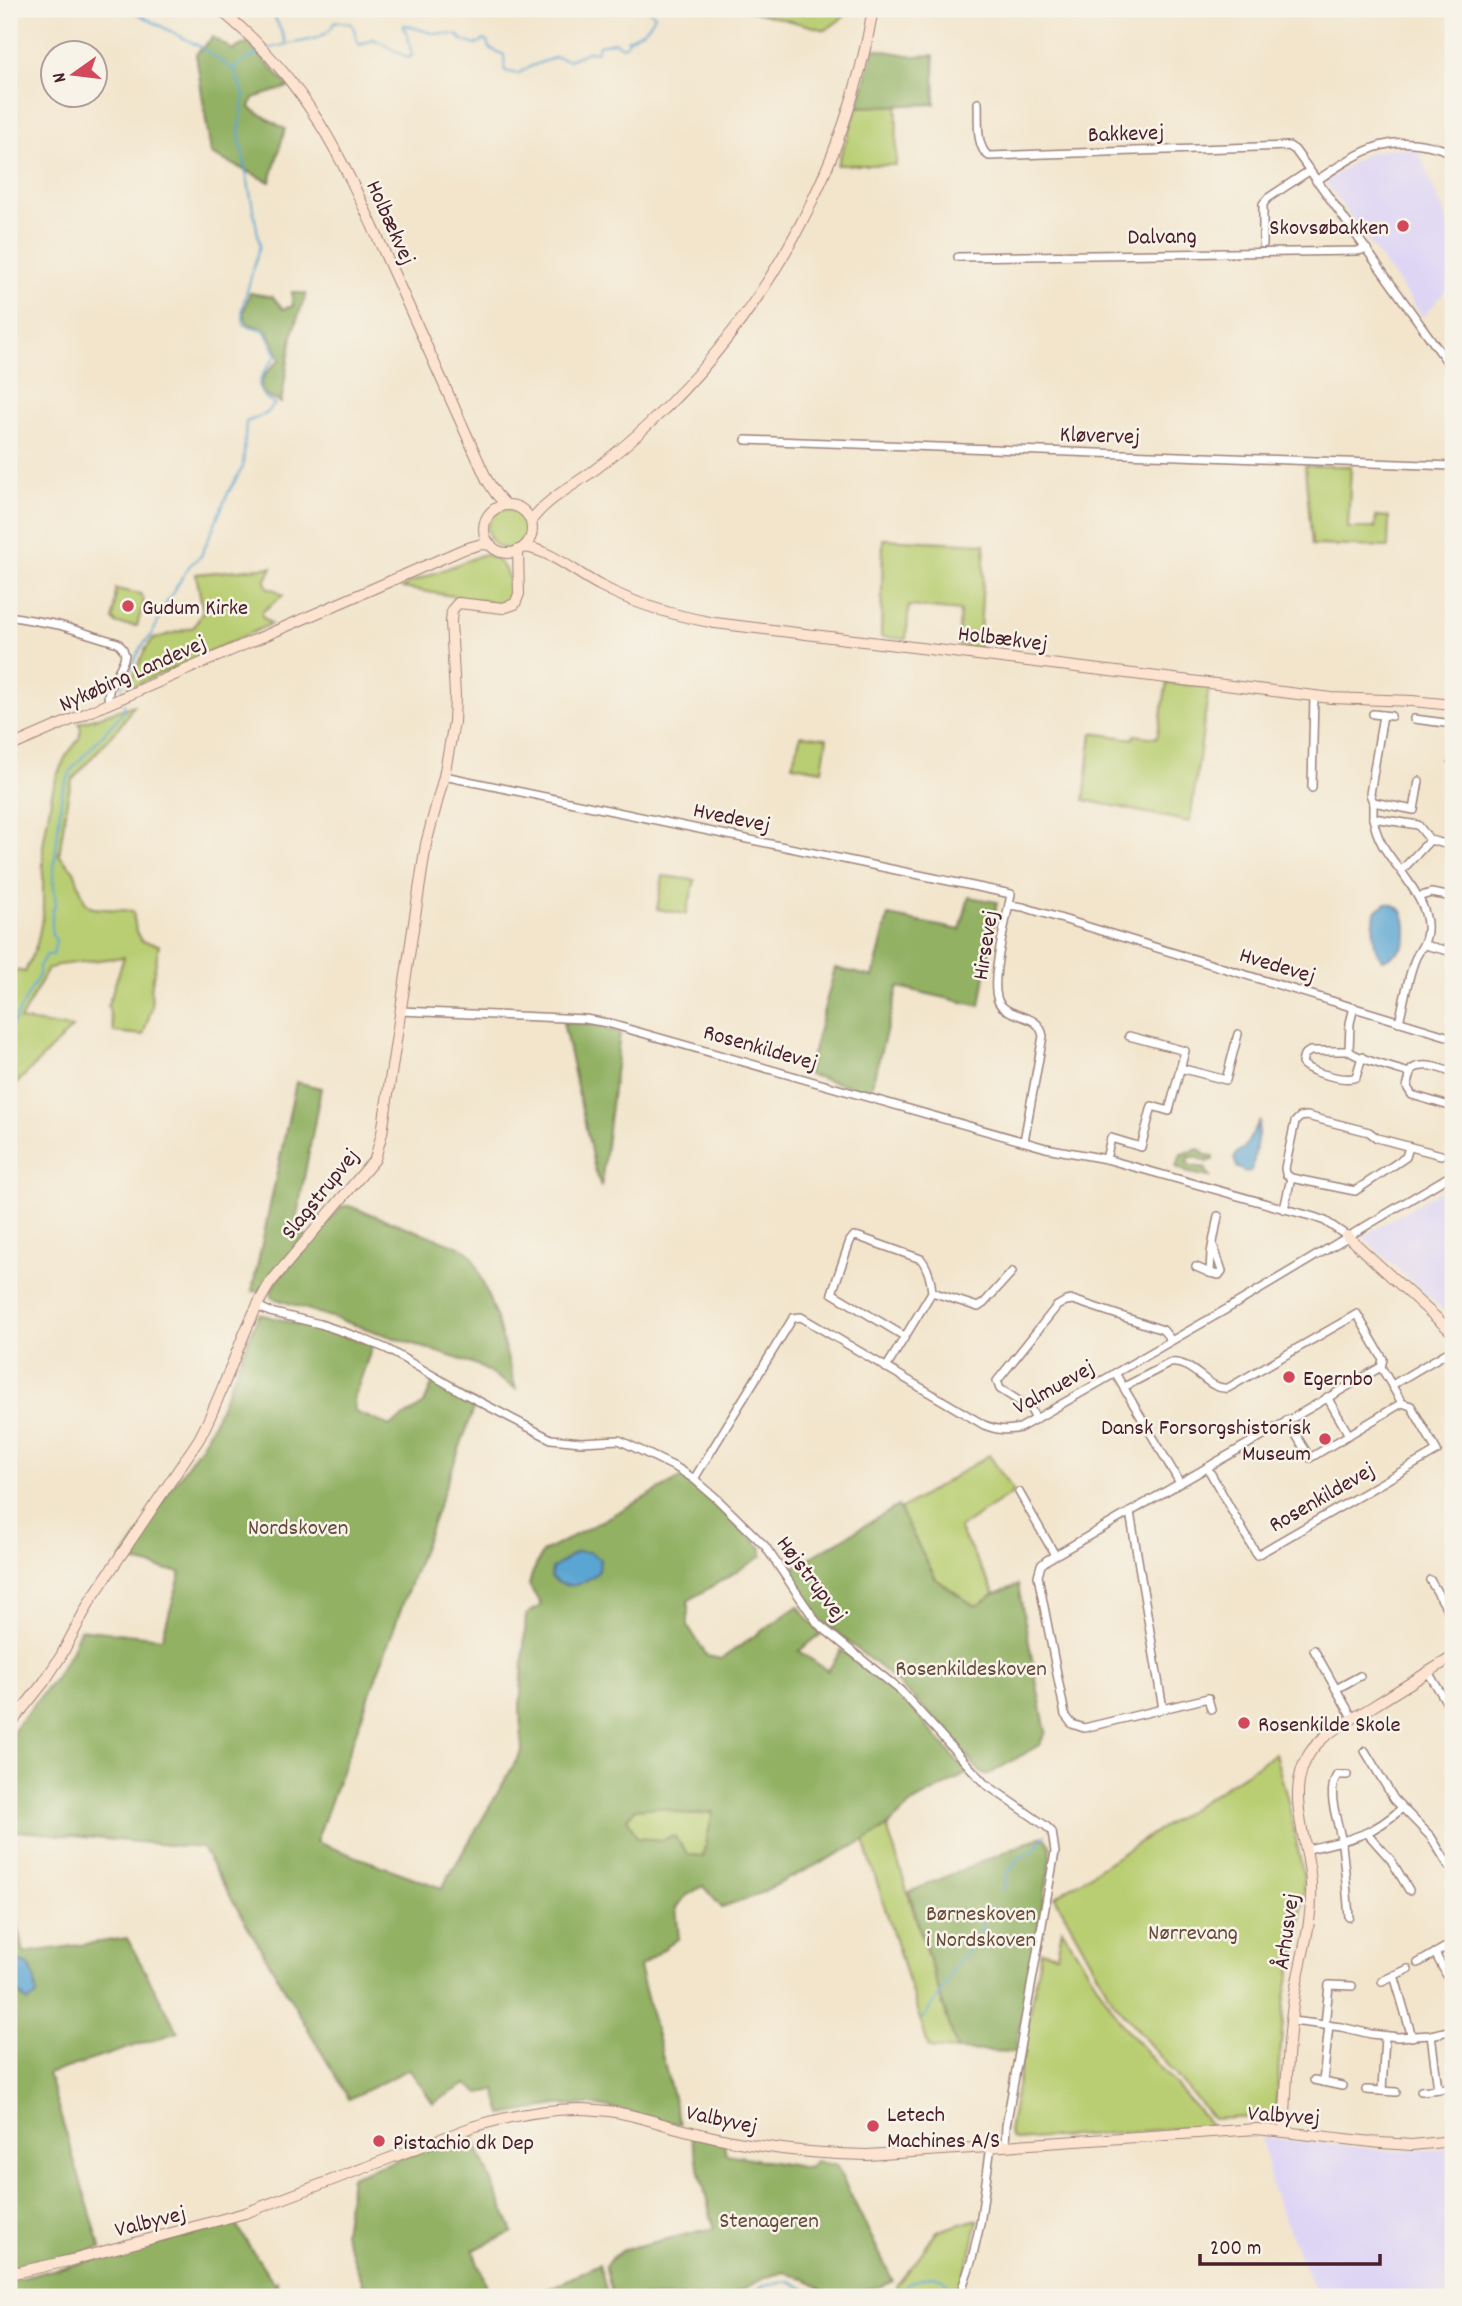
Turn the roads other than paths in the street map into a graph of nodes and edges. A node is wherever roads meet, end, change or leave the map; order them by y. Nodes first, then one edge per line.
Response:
1 (219, 9) edge
2 (873, 9) edge
3 (978, 103) dead end
4 (1453, 153) edge
5 (1309, 171) junction
6 (1316, 181) junction
7 (1263, 244) dead end
8 (1367, 249) junction
9 (958, 257) dead end
10 (1453, 370) edge
11 (746, 440) dead end
12 (1453, 467) edge
13 (487, 480) junction
14 (555, 498) junction
15 (506, 505) junction
16 (493, 510) junction
17 (524, 511) junction
18 (531, 521) junction
19 (485, 533) junction
20 (531, 535) junction
21 (491, 545) junction
22 (464, 549) junction
23 (521, 549) junction
24 (507, 553) junction
25 (559, 561) junction
26 (519, 590) junction
27 (9, 616) edge
28 (1314, 695) junction
29 (118, 700) junction
30 (1453, 705) edge
31 (1373, 714) dead end
32 (1382, 715) junction
33 (1391, 716) dead end
34 (1414, 719) dead end
35 (1453, 724) edge
36 (9, 747) edge
37 (1453, 752) edge
38 (1451, 761) dead end
39 (444, 776) junction
40 (1419, 781) dead end
41 (1312, 788) dead end
42 (1373, 802) junction
43 (1373, 818) junction
44 (1430, 840) junction
45 (1453, 846) edge
46 (1401, 871) junction
47 (1012, 894) joint
48 (1418, 897) junction
49 (1453, 897) edge
50 (1009, 905) junction
51 (1424, 945) junction
52 (1453, 953) edge
53 (1354, 1007) junction
54 (400, 1011) junction
55 (1399, 1022) junction
56 (1238, 1034) dead end
57 (1129, 1036) dead end
58 (1453, 1038) edge
59 (1349, 1051) junction
60 (1362, 1057) junction
61 (1180, 1068) junction
62 (1410, 1073) junction
63 (1453, 1073) edge
64 (1453, 1103) edge
65 (1024, 1142) junction
66 (1409, 1147) junction
67 (1441, 1156) dead end
68 (1106, 1159) junction
69 (1453, 1174) edge
70 (1291, 1178) junction
71 (1284, 1209) junction
72 (1218, 1216) dead end
73 (1347, 1236) junction
74 (1196, 1267) dead end
75 (1013, 1272) dead end
76 (932, 1292) junction
77 (257, 1306) junction
78 (1453, 1333) edge
79 (904, 1336) junction
80 (1171, 1340) junction
81 (1453, 1349) edge
82 (1381, 1367) junction
83 (886, 1368) junction
84 (1115, 1373) junction
85 (1392, 1385) junction
86 (1124, 1387) junction
87 (1327, 1397) junction
88 (1402, 1404) junction
89 (1037, 1419) junction
90 (1287, 1420) junction
91 (1349, 1435) junction
92 (1207, 1467) junction
93 (694, 1479) junction
94 (1180, 1483) junction
95 (1019, 1492) dead end
96 (1130, 1512) junction
97 (1055, 1555) junction
98 (1430, 1580) dead end
99 (1453, 1619) edge
100 (1314, 1650) dead end
101 (1453, 1657) edge
102 (1428, 1672) junction
103 (1360, 1676) dead end
104 (1336, 1689) junction
105 (1163, 1709) junction
106 (1211, 1709) dead end
107 (1453, 1713) edge
108 (1353, 1719) junction
109 (9, 1726) edge
110 (1365, 1751) dead end
111 (1347, 1775) dead end
112 (1402, 1808) junction
113 (1368, 1834) junction
114 (1342, 1842) junction
115 (1308, 1849) junction
116 (1449, 1866) dead end
117 (1409, 1890) dead end
118 (1349, 1917) dead end
119 (1444, 1948) dead end
120 (1435, 1953) junction
121 (1418, 1963) dead end
122 (1408, 1969) dead end
123 (1394, 1975) junction
124 (1382, 1981) dead end
125 (1352, 1986) dead end
126 (1453, 1987) edge
127 (1292, 2021) junction
128 (1327, 2025) junction
129 (1453, 2030) edge
130 (1431, 2035) junction
131 (1385, 2036) junction
132 (1412, 2037) junction
133 (1314, 2080) dead end
134 (1323, 2082) junction
135 (1342, 2086) dead end
136 (1450, 2088) dead end
137 (1438, 2089) junction
138 (1366, 2090) dead end
139 (1382, 2091) junction
140 (1422, 2091) dead end
141 (1396, 2092) dead end
142 (1284, 2131) junction
143 (1453, 2141) edge
144 (1005, 2145) junction
145 (991, 2146) junction
146 (9, 2274) edge
147 (959, 2297) edge

1 - 13 street, Holbækvej
2 - 14 street
3 - 5 street, Bakkevej
4 - 6 street
5 - 6 street, Bakkevej
5 - 7 street
6 - 8 street, Bakkevej
8 - 9 street, Dalvang
8 - 10 street, Bakkevej
11 - 12 street, Kløvervej
13 - 15 street, Holbækvej
13 - 16 street, Holbækvej
14 - 17 street
14 - 18 street
15 - 16 street
15 - 17 street
16 - 19 street
17 - 18 street
18 - 20 street
19 - 21 street
19 - 22 street, Nykøbing Landevej
20 - 23 street
20 - 25 street, Holbækvej
21 - 22 street, Nykøbing Landevej
21 - 24 street
22 - 29 street, Nykøbing Landevej
23 - 24 street
23 - 25 street, Holbækvej
23 - 26 street
24 - 26 street
25 - 28 street, Holbækvej
26 - 39 street, Slagstrupvej
27 - 29 street
28 - 30 street, Holbækvej
28 - 41 street
29 - 36 street, Nykøbing Landevej
31 - 32 street
32 - 33 street
32 - 42 street
34 - 35 street
37 - 38 street
39 - 47 street, Hvedevej
39 - 54 street, Slagstrupvej
40 - 42 street
42 - 43 street
43 - 44 street
43 - 46 street
44 - 45 street
44 - 46 street
46 - 48 street
47 - 50 street, Hirsevej
48 - 49 street
48 - 51 street
50 - 53 street, Hvedevej
50 - 65 street, Hirsevej
51 - 52 street
51 - 55 street
53 - 55 street, Hvedevej
53 - 59 street
54 - 65 street, Rosenkildevej
54 - 77 street, Slagstrupvej
55 - 58 street, Hvedevej
56 - 61 street
57 - 61 street
59 - 60 street
59 - 60 street
60 - 62 street
61 - 68 street
62 - 63 street
62 - 64 street
65 - 68 street, Rosenkildevej
66 - 67 street
66 - 70 street
66 - 70 street
68 - 71 street, Rosenkildevej
69 - 73 street, Valmuevej
70 - 71 street
71 - 73 street, Rosenkildevej
72 - 74 street
73 - 78 street, Rosenkildevej
73 - 80 street, Valmuevej
75 - 76 street
76 - 79 street
76 - 79 street
77 - 93 street, Højstrupvej
77 - 109 street, Slagstrupvej
79 - 83 street
80 - 84 street, Valmuevej
80 - 89 street
81 - 85 street
82 - 85 street, Rosenkildevej
82 - 86 street, Rosenkildevej
82 - 87 street
83 - 89 street, Valmuevej
83 - 93 street, Valmuevej
84 - 86 street
84 - 89 street, Valmuevej
85 - 88 street, Rosenkildevej
86 - 94 street
87 - 90 street
87 - 91 street, Rosenkildevej
88 - 91 street, Rosenkildevej
88 - 92 street, Rosenkildevej
90 - 91 street, Rosenkildevej
90 - 92 street
92 - 94 street
93 - 144 street, Højstrupvej
94 - 96 street
95 - 97 street
96 - 97 street
96 - 105 street
97 - 105 street
98 - 99 street
100 - 104 street
101 - 102 street, Århusvej
102 - 107 street
102 - 108 street, Århusvej
103 - 104 street
104 - 108 street
105 - 106 street
108 - 115 street, Århusvej
110 - 112 street
111 - 114 street
112 - 113 street
112 - 116 street
113 - 114 street
113 - 117 street
114 - 115 street
114 - 118 street
115 - 127 street, Århusvej
119 - 120 street
120 - 121 street
120 - 126 street
122 - 123 street
123 - 124 street
123 - 132 street
125 - 128 street
127 - 128 street
127 - 142 street, Århusvej
128 - 131 street
128 - 134 street
129 - 130 street
130 - 132 street
130 - 137 street
131 - 132 street
131 - 139 street
133 - 134 street
134 - 135 street
136 - 137 street
137 - 140 street
138 - 139 street
139 - 141 street
142 - 143 street, Valbyvej
142 - 144 street, Valbyvej
144 - 145 street, Valbyvej
145 - 146 street, Valbyvej
145 - 147 street

